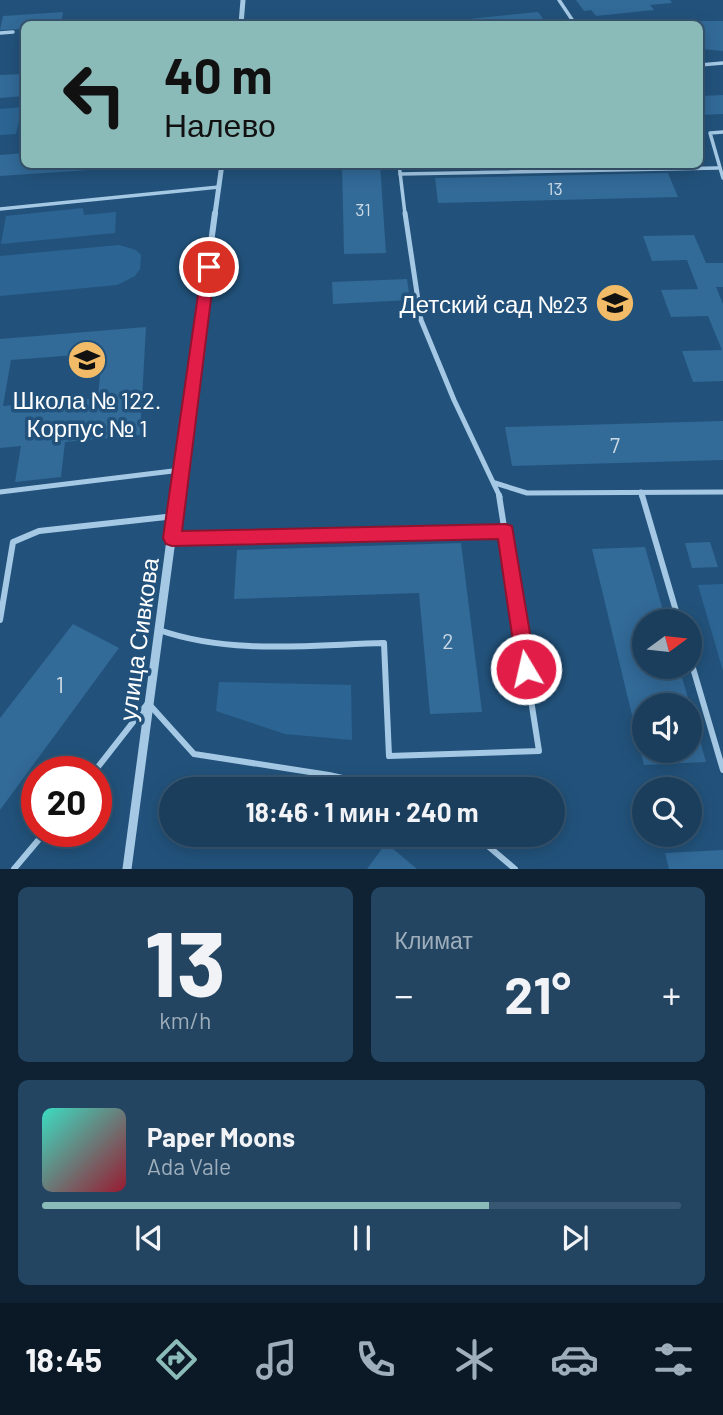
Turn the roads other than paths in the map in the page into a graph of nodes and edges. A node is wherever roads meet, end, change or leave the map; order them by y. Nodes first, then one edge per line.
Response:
1 (243, 0) edge
2 (559, 0) edge
3 (241, 21) edge
4 (573, 21) edge
5 (13, 32) dead end
6 (0, 33) edge
7 (723, 63) edge
8 (703, 65) edge
9 (723, 132) edge
10 (710, 133) junction
11 (703, 134) edge
12 (221, 168) edge
13 (399, 168) edge
14 (718, 168) junction
15 (400, 174) junction
16 (723, 178) edge
17 (219, 187) junction
18 (0, 209) edge
19 (181, 470) junction
20 (495, 483) junction
21 (0, 492) edge
22 (641, 492) junction
23 (723, 492) edge
24 (175, 516) junction
25 (506, 531) junction
26 (172, 538) junction
27 (675, 609) edge
28 (0, 621) edge
29 (159, 630) junction
30 (696, 679) edge
31 (148, 703) junction
32 (107, 756) edge
33 (723, 770) edge
34 (338, 777) edge
35 (33, 847) edge
36 (489, 847) edge
37 (14, 869) edge
38 (127, 869) edge
39 (515, 869) edge

1 - 3 street
2 - 4 lane
5 - 6 lane
7 - 8 lane
9 - 10 lane
10 - 11 lane
10 - 14 lane
12 - 17 street, улица Сивкова
13 - 15 lane
14 - 15 lane
14 - 16 lane
15 - 20 lane
17 - 18 lane
17 - 19 street, улица Сивкова
19 - 21 lane
19 - 24 street, улица Сивкова
20 - 22 lane
20 - 25 lane
22 - 23 lane
22 - 27 lane
24 - 26 street, улица Сивкова
24 - 28 lane
25 - 26 lane
25 - 29 lane
26 - 29 street, улица Сивкова
29 - 31 street, улица Сивкова
30 - 33 lane
31 - 32 lane
31 - 34 lane
31 - 38 street, улица Сивкова
35 - 37 lane
36 - 39 lane

